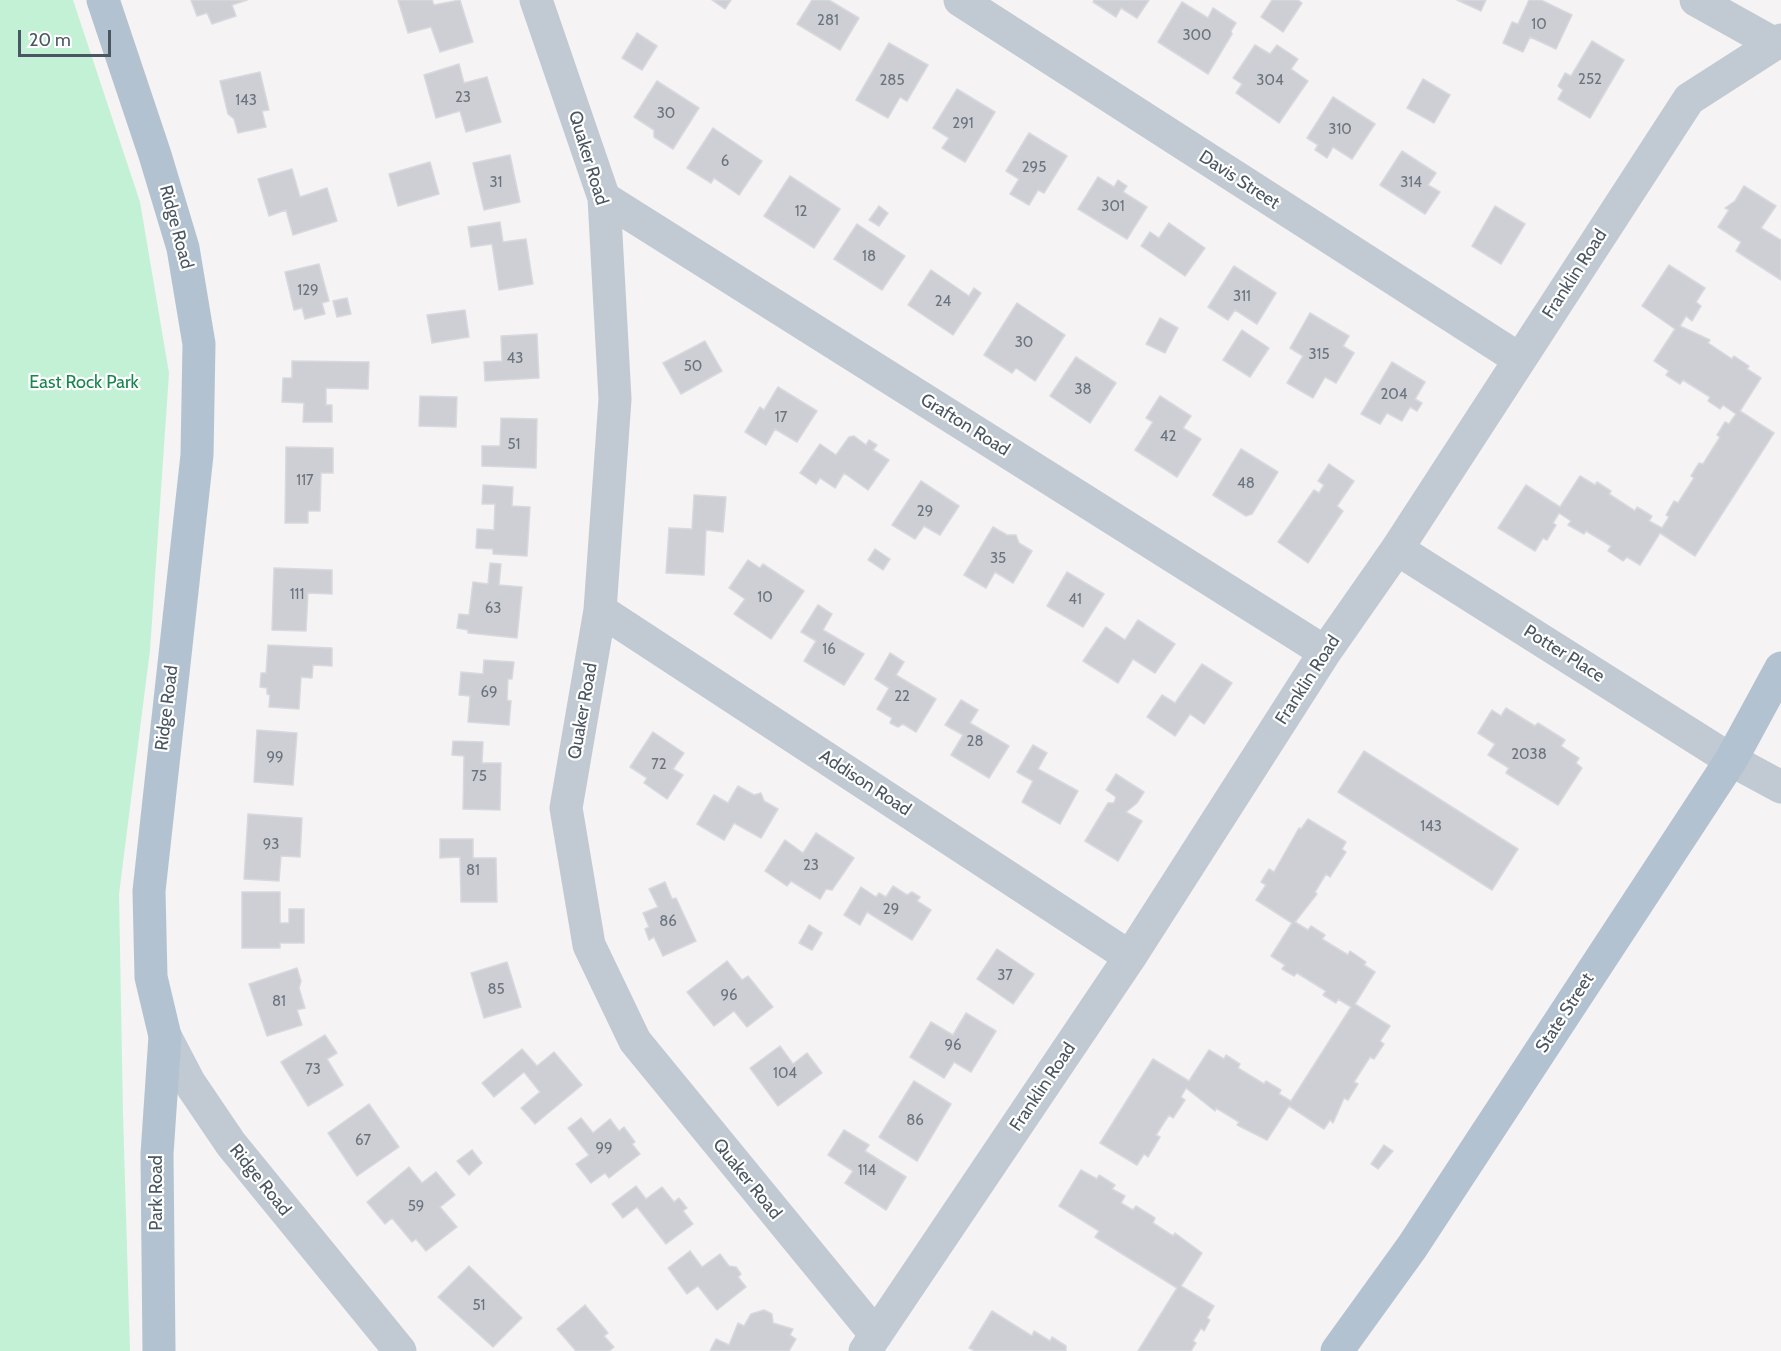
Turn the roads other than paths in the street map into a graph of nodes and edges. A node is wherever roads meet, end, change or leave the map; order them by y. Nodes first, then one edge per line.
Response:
1 (103, 0) edge
2 (536, 0) edge
3 (960, 0) edge
4 (1696, 0) edge
5 (1777, 41) edge
6 (604, 198) junction
7 (1519, 359) junction
8 (1397, 549) junction
9 (600, 610) junction
10 (1325, 652) junction
11 (1781, 668) edge
12 (1731, 760) junction
13 (1781, 787) edge
14 (1130, 957) junction
15 (165, 1036) junction
16 (870, 1343) edge
17 (159, 1351) edge
18 (399, 1351) edge
19 (1337, 1351) edge

1 - 15 main road, Ridge Road
2 - 6 street, Quaker Road
3 - 7 street, Davis Street
4 - 5 street
5 - 7 street, Franklin Road
6 - 9 street, Quaker Road
6 - 10 street, Grafton Road
7 - 8 street, Franklin Road
8 - 10 street, Franklin Road
8 - 12 street, Potter Place
9 - 14 street, Addison Road
9 - 16 street, Quaker Road
10 - 14 street, Franklin Road
11 - 12 main road, State Street
12 - 13 street, Potter Place
12 - 19 main road, State Street
14 - 16 street, Franklin Road
15 - 17 main road, Park Road
15 - 18 street, Ridge Road

